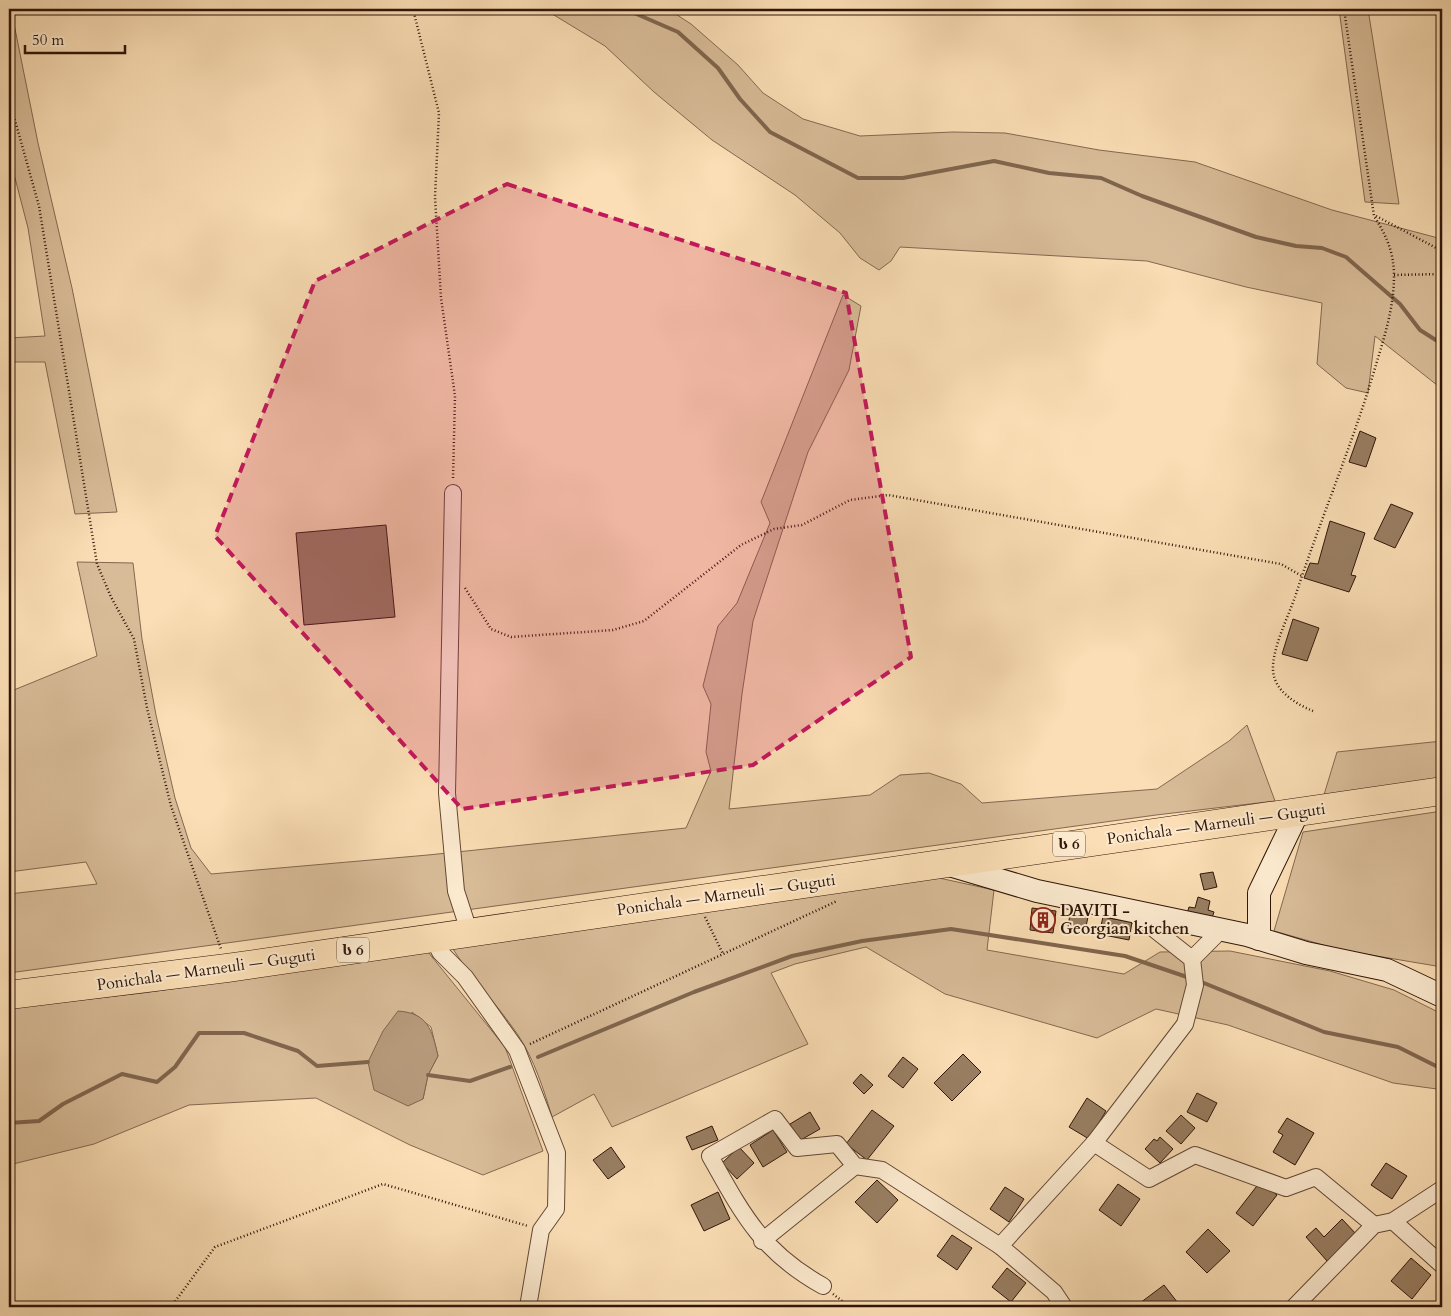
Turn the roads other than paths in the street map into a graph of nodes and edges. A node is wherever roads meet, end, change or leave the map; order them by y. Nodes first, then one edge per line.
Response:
1 (453, 493) road end
2 (1442, 791) edge
3 (1298, 812) junction
4 (940, 863) junction
5 (1124, 908) junction
6 (1221, 930) junction
7 (469, 931) junction
8 (433, 938) junction
9 (1259, 939) junction
10 (1192, 960) junction
11 (9, 995) edge
12 (1442, 996) edge
13 (1094, 1143) junction
14 (854, 1166) junction
15 (1442, 1189) edge
16 (1393, 1221) junction
17 (1374, 1225) junction
18 (762, 1241) junction
19 (1000, 1246) junction
20 (1442, 1264) edge
21 (823, 1286) road end
22 (528, 1307) edge
23 (1064, 1307) edge
24 (1294, 1307) edge

1 - 7 street
2 - 3 highway, Ponichala — Marneuli — Guguti / ს 6
3 - 4 highway, Ponichala — Marneuli — Guguti / ს 6
3 - 9 street
4 - 5 street
4 - 7 highway, Ponichala — Marneuli — Guguti / ს 6
5 - 6 street
5 - 10 street
6 - 9 street
6 - 10 street
7 - 8 highway, Ponichala — Marneuli — Guguti / ს 6
8 - 11 highway, Ponichala — Marneuli — Guguti / ს 6
8 - 22 street
9 - 12 street
10 - 13 street
13 - 17 street
13 - 19 street
14 - 18 street
14 - 18 street
14 - 19 street
15 - 16 street
16 - 17 street
16 - 20 street
17 - 24 street
18 - 21 street
19 - 23 street

